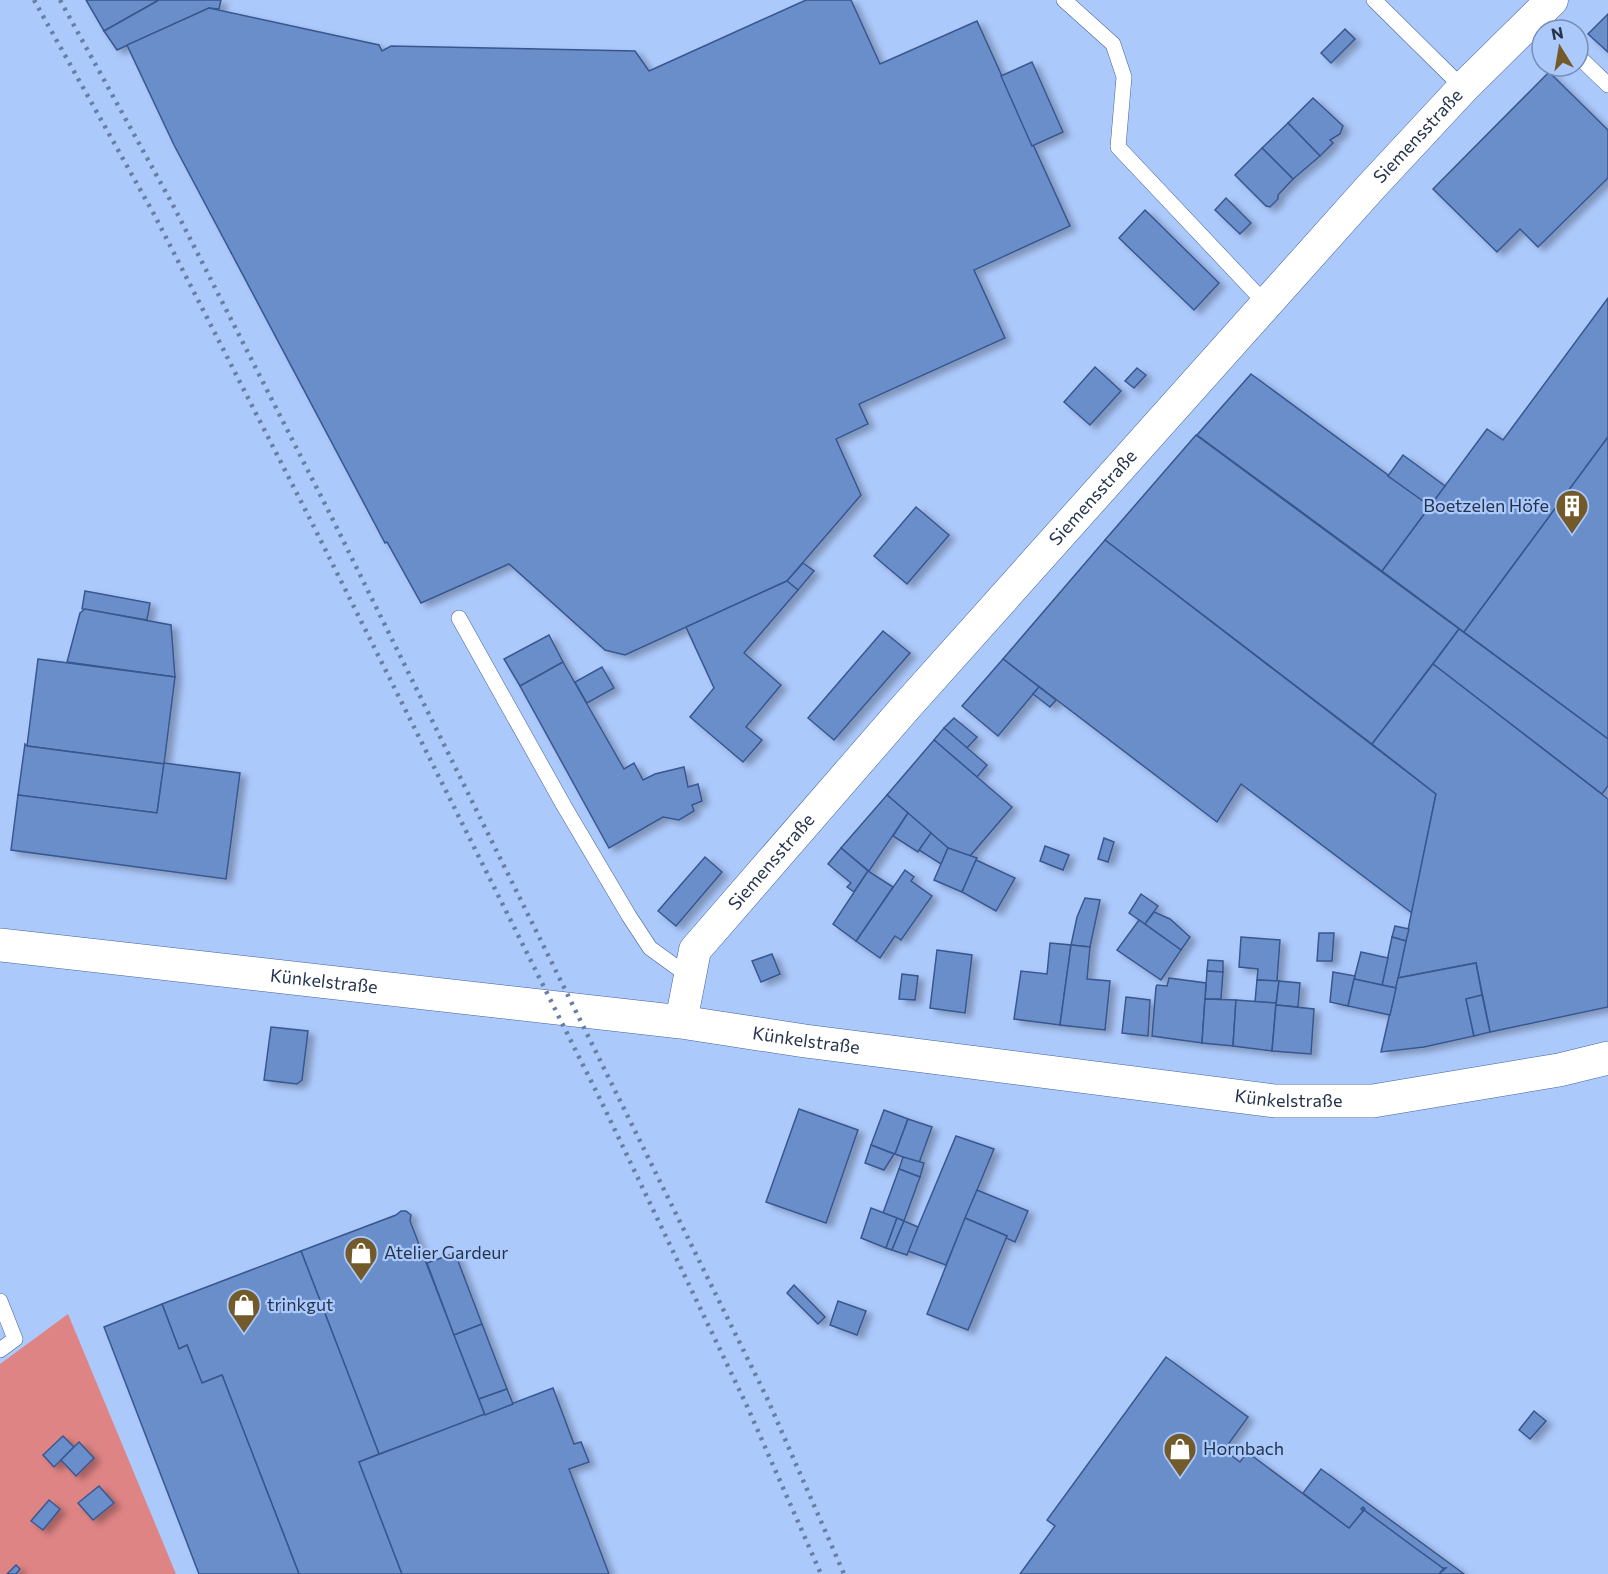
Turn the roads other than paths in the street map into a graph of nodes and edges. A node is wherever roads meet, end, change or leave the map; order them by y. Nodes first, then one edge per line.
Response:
1 (1064, 0) edge
2 (1374, 0) edge
3 (1546, 15) edge
4 (1590, 68) edge
5 (1608, 85) edge
6 (1462, 88) junction
7 (1266, 304) junction
8 (459, 618) dead end
9 (0, 945) edge
10 (690, 977) junction
11 (681, 1022) junction
12 (1608, 1058) edge
13 (0, 1301) edge
14 (0, 1350) edge

1 - 7 lane
2 - 6 lane
3 - 6 street, Siemensstraße
4 - 5 lane
6 - 7 street, Siemensstraße
7 - 10 street, Siemensstraße
8 - 10 lane
9 - 11 street, Künkelstraße
10 - 11 street, Siemensstraße
11 - 12 street, Künkelstraße
13 - 14 lane

